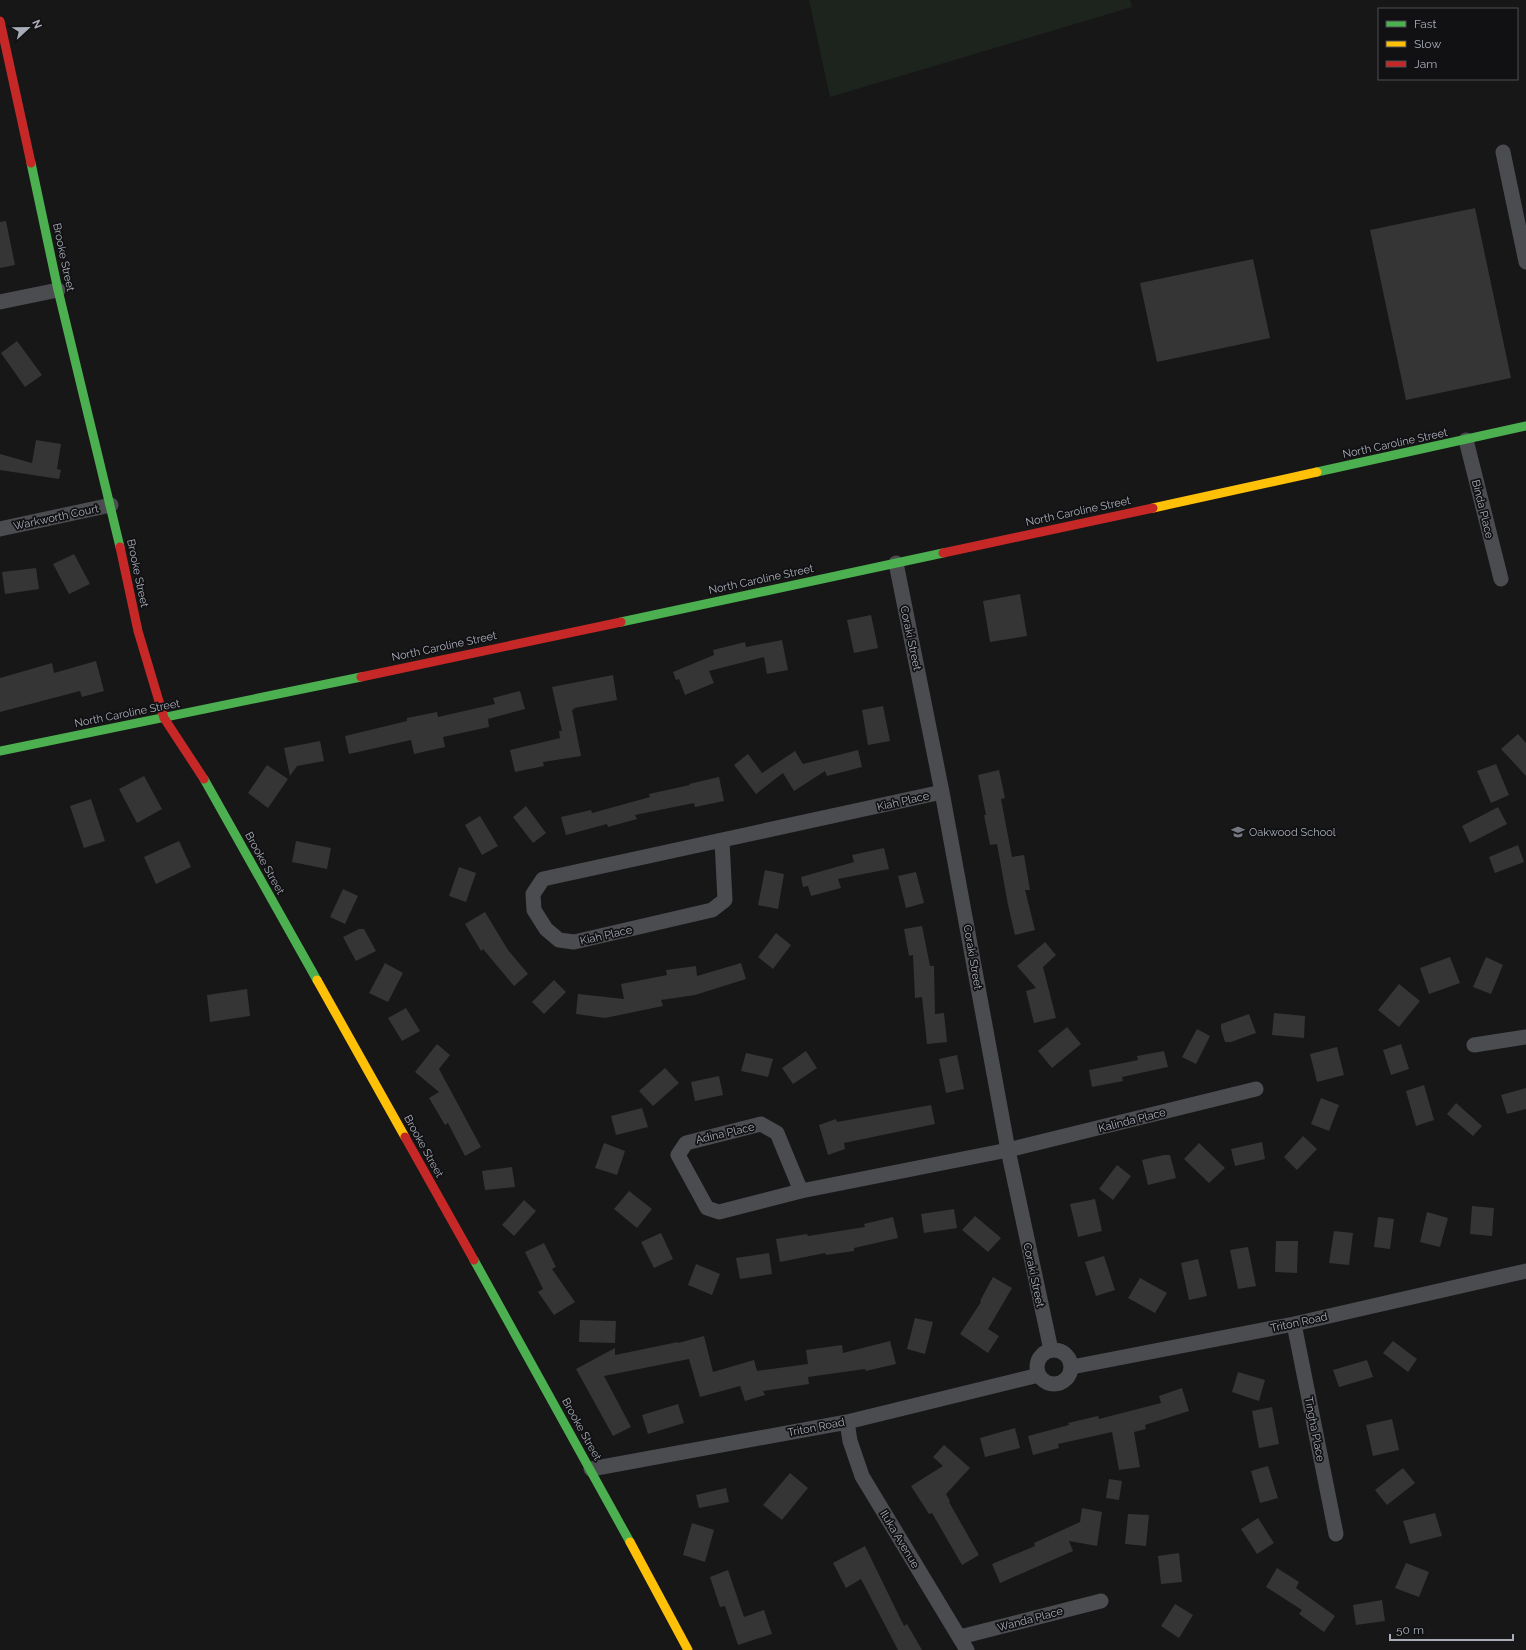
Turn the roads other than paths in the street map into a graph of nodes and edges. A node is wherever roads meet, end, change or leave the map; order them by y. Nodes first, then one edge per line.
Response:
1 (0, 21) edge
2 (1503, 152) dead end
3 (1526, 262) edge
4 (58, 290) junction
5 (0, 302) edge
6 (1526, 426) edge
7 (1466, 440) junction
8 (111, 505) junction
9 (0, 529) edge
10 (896, 563) junction
11 (1501, 579) dead end
12 (164, 718) junction
13 (0, 751) edge
14 (942, 792) junction
15 (722, 841) junction
16 (1526, 1037) edge
17 (1474, 1045) dead end
18 (1256, 1089) dead end
19 (1008, 1150) junction
20 (801, 1191) junction
21 (1526, 1271) edge
22 (1294, 1324) junction
23 (1051, 1350) junction
24 (1072, 1367) junction
25 (1039, 1375) junction
26 (847, 1422) junction
27 (591, 1469) junction
28 (1336, 1534) dead end
29 (1100, 1601) dead end
30 (963, 1644) edge
31 (688, 1650) edge

1 - 4 street, Brooke Street
2 - 3 street
4 - 5 street
4 - 8 street, Brooke Street
6 - 7 street, North Caroline Street
7 - 10 street, North Caroline Street
7 - 11 street, Binda Place
8 - 9 street, Warkworth Court
8 - 12 street, Brooke Street
10 - 12 street, North Caroline Street
10 - 14 street, Coraki Street
12 - 13 street, North Caroline Street
12 - 27 street, Brooke Street
14 - 15 street, Kiah Place
14 - 19 street, Coraki Street
15 - 15 street, Kiah Place
16 - 17 street
18 - 19 street, Kalinda Place
19 - 20 street, Adina Place
19 - 23 street, Coraki Street
20 - 20 street, Adina Place
21 - 22 street, Triton Road
22 - 24 street, Triton Road
22 - 28 street, Tingha Place
23 - 24 street
23 - 25 street
24 - 25 street
25 - 26 street, Triton Road
26 - 27 street, Triton Road
26 - 30 street, Iluka Avenue
27 - 31 street, Brooke Street
29 - 30 street, Wanda Place

